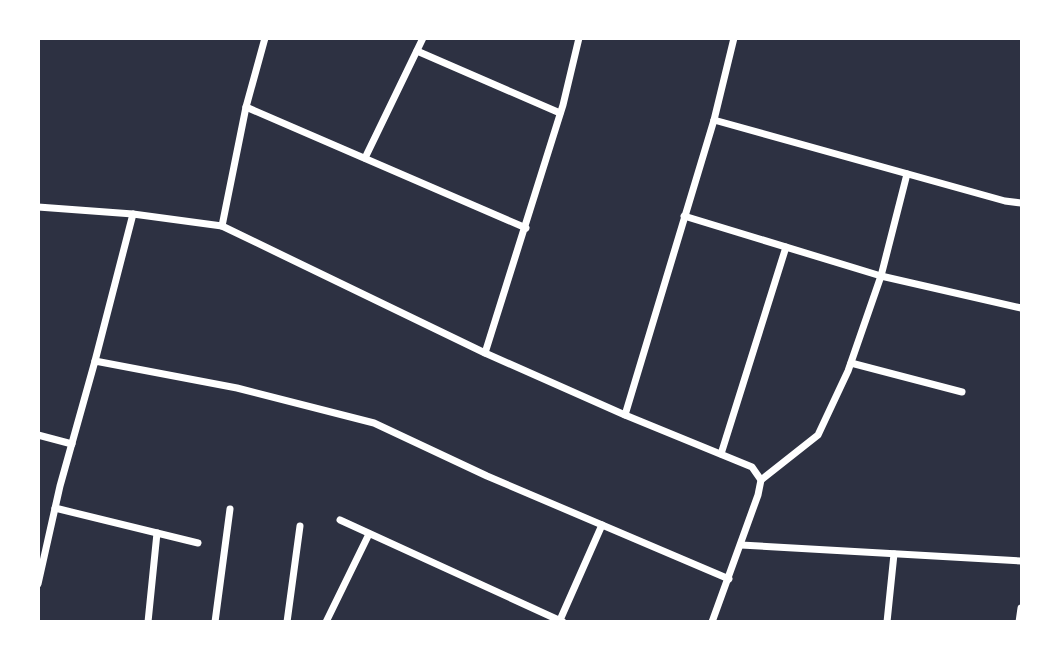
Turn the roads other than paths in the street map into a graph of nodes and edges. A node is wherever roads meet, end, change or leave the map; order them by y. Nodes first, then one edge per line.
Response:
1 (265, 38) edge
2 (422, 38) edge
3 (579, 38) edge
4 (734, 38) edge
5 (417, 51) junction
6 (246, 107) junction
7 (560, 113) junction
8 (714, 120) junction
9 (365, 158) junction
10 (907, 174) junction
11 (1021, 203) edge
12 (38, 207) edge
13 (133, 214) junction
14 (684, 216) junction
15 (222, 226) junction
16 (526, 228) junction
17 (786, 247) junction
18 (881, 276) junction
19 (1021, 308) edge
20 (485, 353) junction
21 (95, 361) junction
22 (851, 363) junction
23 (962, 392) dead end
24 (625, 415) junction
25 (38, 435) edge
26 (72, 443) junction
27 (720, 454) junction
28 (761, 480) junction
29 (55, 508) junction
30 (230, 509) dead end
31 (340, 520) dead end
32 (602, 525) junction
33 (300, 526) dead end
34 (158, 533) junction
35 (369, 534) junction
36 (198, 543) dead end
37 (741, 545) junction
38 (894, 554) junction
39 (1021, 561) edge
40 (729, 579) junction
41 (38, 584) edge
42 (1021, 608) edge
43 (148, 621) edge
44 (215, 621) edge
45 (287, 621) edge
46 (326, 621) edge
47 (561, 621) edge
48 (712, 621) edge
49 (887, 621) edge
50 (1019, 621) edge

1 - 6 street
2 - 5 street
3 - 7 street
4 - 8 street
5 - 7 street
5 - 9 street
6 - 9 street
6 - 15 street
7 - 16 street
8 - 10 street
8 - 14 street
9 - 16 street
10 - 11 street
10 - 18 street
12 - 13 street
13 - 15 street
13 - 21 street
14 - 17 street
14 - 24 street
15 - 20 street
16 - 20 street
17 - 18 street
17 - 27 street
18 - 19 street
18 - 22 street
20 - 24 street
21 - 26 street
21 - 32 street
22 - 23 street
22 - 28 street
24 - 27 street
25 - 26 street
26 - 29 street
27 - 28 street
28 - 37 street
29 - 34 street
29 - 41 street
30 - 44 street
31 - 35 street
32 - 40 street
32 - 47 street
33 - 45 street
34 - 36 street
34 - 43 street
35 - 46 street
35 - 47 street
37 - 38 street
37 - 40 street
38 - 39 street
38 - 49 street
40 - 48 street
42 - 50 street

